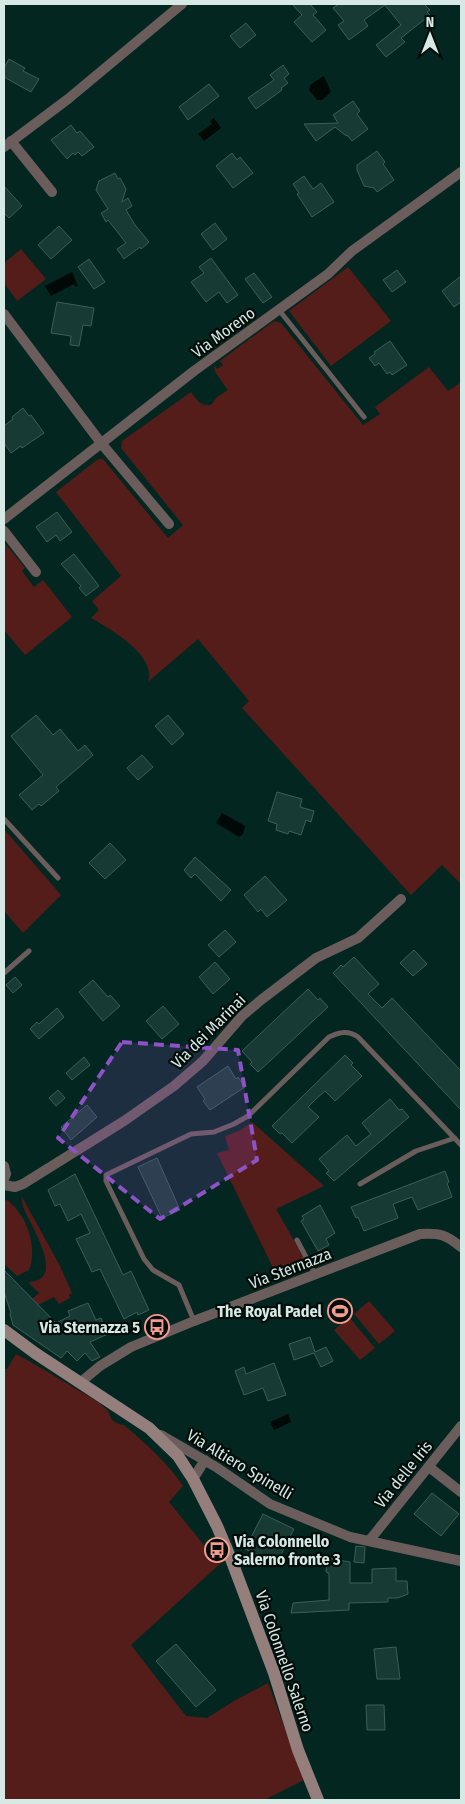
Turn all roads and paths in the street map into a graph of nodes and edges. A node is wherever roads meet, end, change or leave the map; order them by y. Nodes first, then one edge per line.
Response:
1 (182, 4) edge
2 (7, 144) edge
3 (461, 172) edge
4 (52, 192) dead end
5 (279, 310) junction
6 (4, 314) edge
7 (364, 417) dead end
8 (101, 443) junction
9 (4, 519) edge
10 (169, 524) dead end
11 (4, 531) edge
12 (36, 572) dead end
13 (4, 819) edge
14 (58, 878) dead end
15 (401, 900) dead end
16 (29, 951) dead end
17 (4, 973) edge
18 (455, 1138) junction
19 (461, 1145) edge
20 (4, 1166) edge
21 (4, 1179) edge
22 (360, 1184) dead end
23 (4, 1186) edge
24 (297, 1240) dead end
25 (461, 1247) edge
26 (316, 1274) junction
27 (194, 1321) junction
28 (4, 1330) edge
29 (81, 1382) junction
30 (461, 1426) edge
31 (149, 1428) junction
32 (205, 1460) junction
33 (429, 1467) junction
34 (193, 1479) junction
35 (461, 1492) edge
36 (369, 1541) junction
37 (461, 1561) edge
38 (318, 1800) edge

1 - 2 street
2 - 4 street
3 - 5 street, Via Moreno
5 - 7 lane
5 - 8 street, Via Moreno
6 - 8 street
8 - 9 street, Via Moreno
8 - 10 street
11 - 12 street
13 - 14 lane
15 - 23 street, Via dei Marinai
16 - 17 lane
18 - 19 lane
18 - 22 lane
18 - 27 lane
20 - 21 street
24 - 26 lane
25 - 26 street, Via Sternazza
26 - 27 street, Via Sternazza
27 - 29 street, Via Sternazza
28 - 29 main road, Via Colonnello Salerno
29 - 31 main road, Via Colonnello Salerno
30 - 33 street, Via delle Iris
31 - 32 street, Via Altiero Spinelli
31 - 34 main road, Via Colonnello Salerno
32 - 34 street
32 - 36 street, Via Altiero Spinelli
33 - 35 street
33 - 36 street, Via delle Iris
34 - 38 main road, Via Colonnello Salerno
36 - 37 street, Via Altiero Spinelli

